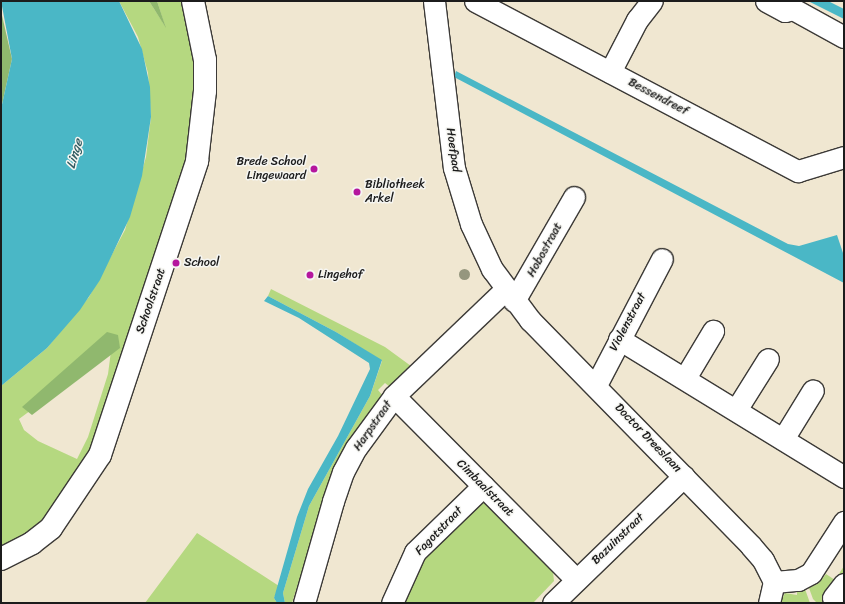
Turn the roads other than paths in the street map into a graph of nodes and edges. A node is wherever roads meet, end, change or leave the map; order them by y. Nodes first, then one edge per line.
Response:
1 (193, 1) edge
2 (434, 1) edge
3 (439, 1) edge
4 (475, 1) edge
5 (652, 1) edge
6 (766, 1) edge
7 (844, 37) edge
8 (610, 72) junction
9 (844, 157) edge
10 (574, 197) dead end
11 (662, 259) dead end
12 (510, 295) junction
13 (713, 331) dead end
14 (619, 338) junction
15 (768, 359) dead end
16 (685, 378) junction
17 (596, 385) junction
18 (813, 390) dead end
19 (394, 396) junction
20 (736, 410) junction
21 (783, 439) junction
22 (684, 476) junction
23 (844, 477) edge
24 (483, 486) junction
25 (844, 522) edge
26 (1, 559) edge
27 (576, 579) junction
28 (774, 582) junction
29 (311, 601) edge
30 (392, 603) edge
31 (553, 603) edge
32 (769, 603) edge

1 - 26 main road, Schoolstraat
2 - 3 street
2 - 12 street, Hoefpad
4 - 8 street, Bessendreef
5 - 8 street
6 - 7 street
8 - 9 street, Bessendreef
10 - 12 street, Hobostraat
11 - 14 street, Violenstraat
12 - 17 street, Doctor Dreeslaan
12 - 19 street, Harpstraat
13 - 16 street
14 - 16 street
14 - 17 street, Violenstraat
15 - 20 street
16 - 20 street
17 - 22 street, Doctor Dreeslaan
18 - 21 street
19 - 24 street, Cimbaalstraat
19 - 29 street, Harpstraat
20 - 21 street
21 - 23 street
22 - 27 street, Bazuinstraat
22 - 28 street, Doctor Dreeslaan
24 - 27 street, Cimbaalstraat
24 - 30 street, Fagotstraat
25 - 28 street
27 - 31 street, Bazuinstraat
28 - 32 street

